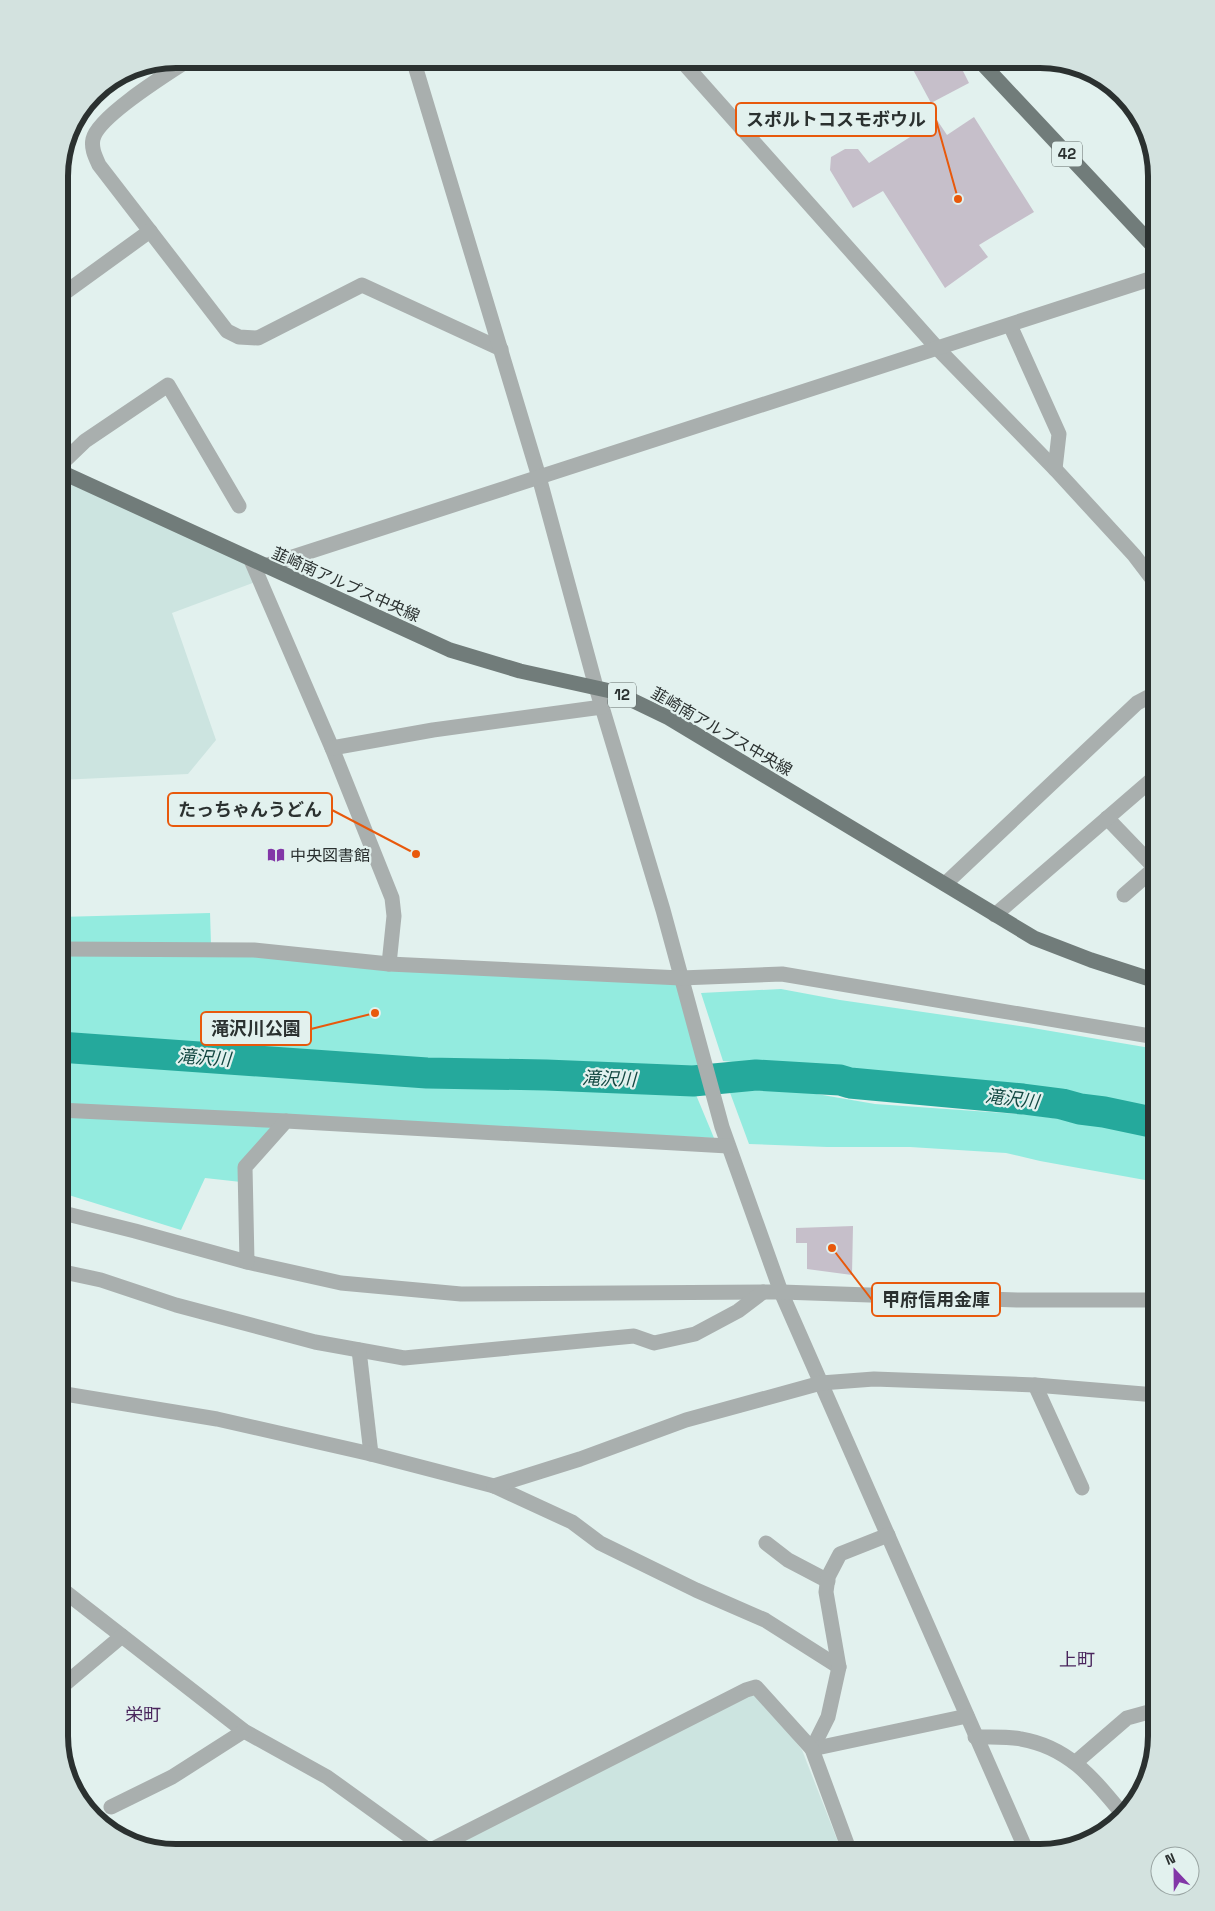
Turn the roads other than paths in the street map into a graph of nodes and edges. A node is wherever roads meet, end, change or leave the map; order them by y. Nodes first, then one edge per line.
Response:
1 (176, 68) edge
2 (416, 68) edge
3 (688, 68) edge
4 (986, 68) edge
5 (150, 231) junction
6 (1148, 240) edge
7 (1148, 280) edge
8 (68, 290) edge
9 (1010, 325) junction
10 (501, 349) junction
11 (938, 350) junction
12 (68, 457) edge
13 (1055, 469) junction
14 (68, 476) edge
15 (539, 477) junction
16 (239, 506) dead end
17 (250, 560) junction
18 (265, 566) junction
19 (1148, 573) edge
20 (596, 687) junction
21 (1148, 698) edge
22 (602, 707) junction
23 (332, 748) junction
24 (1148, 783) edge
25 (1107, 818) junction
26 (1148, 860) edge
27 (1148, 875) edge
28 (945, 884) junction
29 (1124, 895) dead end
30 (995, 914) junction
31 (68, 948) edge
32 (389, 964) junction
33 (681, 978) junction
34 (1148, 978) edge
35 (1148, 1036) edge
36 (68, 1110) edge
37 (286, 1121) junction
38 (728, 1146) junction
39 (68, 1214) edge
40 (247, 1262) junction
41 (68, 1273) edge
42 (763, 1292) junction
43 (781, 1292) junction
44 (1148, 1300) edge
45 (359, 1350) junction
46 (821, 1383) junction
47 (1035, 1385) junction
48 (68, 1394) edge
49 (1148, 1394) edge
50 (371, 1454) junction
51 (494, 1486) junction
52 (1082, 1488) dead end
53 (888, 1534) junction
54 (766, 1543) dead end
55 (828, 1581) junction
56 (68, 1594) edge
57 (122, 1636) junction
58 (839, 1667) junction
59 (68, 1681) edge
60 (1148, 1712) edge
61 (967, 1716) junction
62 (244, 1731) junction
63 (975, 1736) junction
64 (812, 1749) junction
65 (1076, 1762) junction
66 (111, 1806) dead end
67 (1119, 1809) edge
68 (419, 1843) edge
69 (445, 1843) edge
70 (847, 1844) edge
71 (1023, 1844) edge

1 - 5 street
2 - 10 street
3 - 11 street
4 - 6 main road, 42
5 - 8 street
5 - 10 street
7 - 9 street
9 - 11 street
9 - 13 street
10 - 15 street
11 - 13 street
11 - 15 street
12 - 16 street
13 - 19 street
14 - 17 main road, 韮崎南アルプス中央線 / 12
15 - 18 street
15 - 20 street
17 - 18 main road, 韮崎南アルプス中央線 / 12
17 - 23 street
18 - 20 main road, 韮崎南アルプス中央線 / 12
20 - 22 street
20 - 28 main road, 韮崎南アルプス中央線 / 12
21 - 28 street
22 - 23 street
22 - 33 street
23 - 32 street
24 - 25 street
25 - 26 street
25 - 30 street
27 - 29 street
28 - 30 main road, 韮崎南アルプス中央線 / 12
30 - 34 main road, 韮崎南アルプス中央線 / 12
31 - 32 street
32 - 33 street
33 - 35 street
33 - 38 street
36 - 37 street
37 - 38 street
37 - 40 street
38 - 43 street
39 - 40 street
40 - 42 street
41 - 45 street
42 - 43 street
42 - 45 street
43 - 44 street
43 - 46 street
45 - 50 street
46 - 47 street
46 - 51 street
46 - 53 street
47 - 49 street
47 - 52 street
48 - 50 street
50 - 51 street
51 - 58 street
53 - 55 street
53 - 61 street
54 - 55 street
55 - 58 street
56 - 57 street
57 - 59 street
57 - 62 street
58 - 64 street
60 - 65 street
61 - 63 street
61 - 64 street
62 - 66 street
62 - 68 street
63 - 65 street
63 - 71 street
64 - 69 street
64 - 70 street
65 - 67 street

